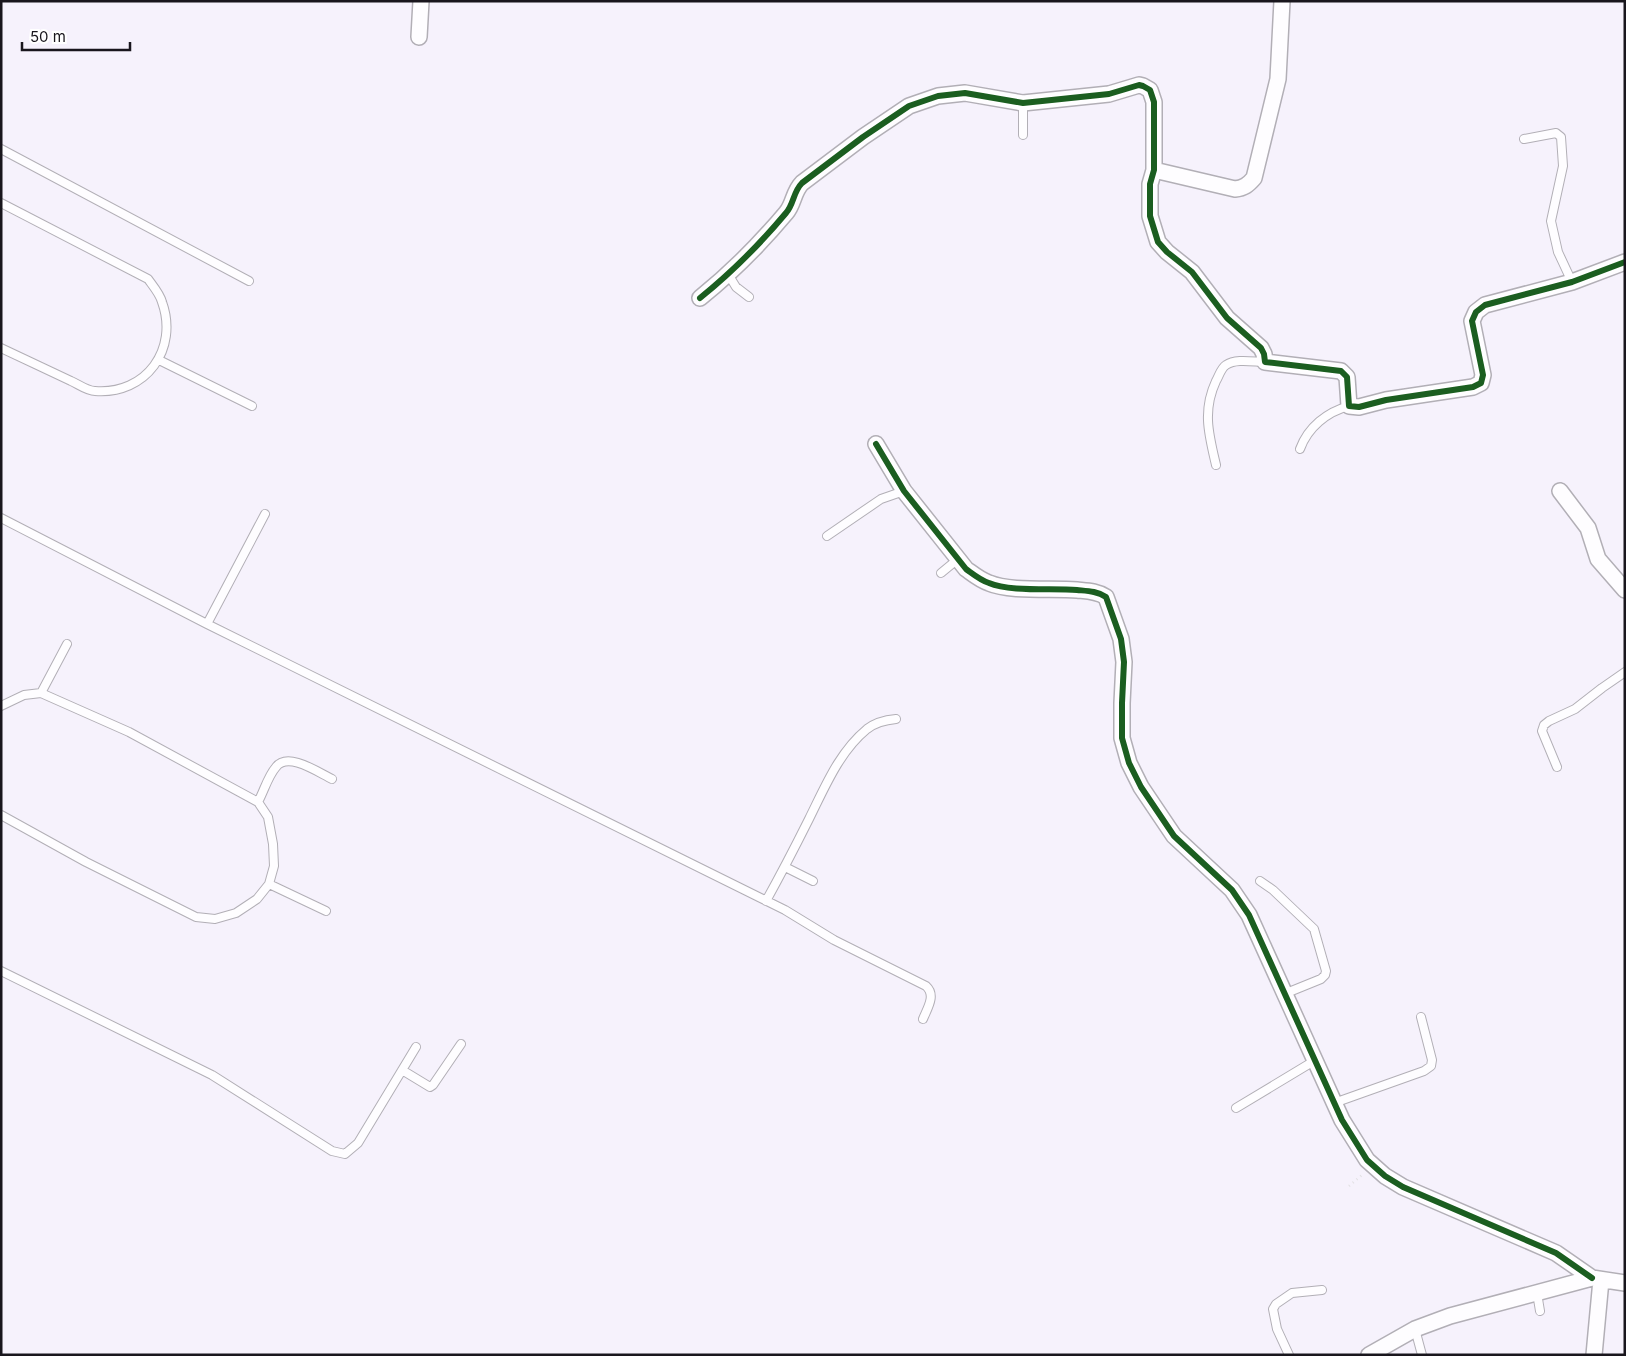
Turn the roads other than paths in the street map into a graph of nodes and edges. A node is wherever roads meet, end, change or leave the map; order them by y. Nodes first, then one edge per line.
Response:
1 (421, 1) edge
2 (1282, 1) edge
3 (419, 37) dead end
4 (1023, 103) junction
5 (1023, 135) dead end
6 (1524, 139) dead end
7 (1, 149) edge
8 (1154, 170) junction
9 (1, 202) edge
10 (1625, 262) edge
11 (728, 274) junction
12 (249, 281) dead end
13 (1572, 282) junction
14 (749, 297) dead end
15 (700, 298) dead end
16 (1, 348) edge
17 (159, 360) junction
18 (1265, 362) junction
19 (252, 406) dead end
20 (1349, 406) junction
21 (876, 444) dead end
22 (1300, 449) dead end
23 (1216, 465) dead end
24 (904, 491) junction
25 (1560, 491) dead end
26 (265, 514) dead end
27 (1, 518) edge
28 (827, 536) dead end
29 (958, 559) junction
30 (942, 573) dead end
31 (1625, 590) edge
32 (206, 624) junction
33 (68, 644) dead end
34 (1625, 672) edge
35 (41, 693) junction
36 (1, 706) edge
37 (896, 719) dead end
38 (1557, 767) dead end
39 (332, 779) dead end
40 (258, 802) junction
41 (1, 815) edge
42 (785, 867) junction
43 (813, 881) dead end
44 (1260, 881) dead end
45 (269, 884) junction
46 (766, 901) junction
47 (326, 911) dead end
48 (1, 971) edge
49 (1284, 994) junction
50 (1421, 1017) dead end
51 (923, 1019) dead end
52 (461, 1044) dead end
53 (416, 1047) dead end
54 (1314, 1061) junction
55 (402, 1070) junction
56 (1334, 1104) junction
57 (1236, 1108) dead end
58 (1597, 1279) junction
59 (1625, 1283) edge
60 (1322, 1290) dead end
61 (1537, 1293) junction
62 (1540, 1311) dead end
63 (1415, 1329) junction
64 (1377, 1353) edge
65 (1289, 1355) edge
66 (1422, 1355) edge
67 (1594, 1355) edge

1 - 3 street
2 - 8 street
4 - 5 lane
4 - 8 street
4 - 11 street
6 - 13 lane
7 - 12 lane
8 - 18 street
9 - 17 lane
10 - 13 street
11 - 14 lane
11 - 15 street
13 - 20 street
16 - 17 lane
17 - 19 lane
18 - 20 street
18 - 23 lane
20 - 22 lane
21 - 24 street
24 - 28 lane
24 - 29 street
25 - 31 street
26 - 32 lane
27 - 32 lane
29 - 30 lane
29 - 49 street
32 - 46 lane
33 - 35 lane
34 - 38 lane
35 - 36 lane
35 - 40 lane
37 - 42 lane
39 - 40 lane
40 - 45 lane
41 - 45 lane
42 - 43 lane
42 - 46 lane
44 - 49 lane
45 - 47 lane
46 - 51 lane
48 - 55 lane
49 - 54 street
50 - 56 lane
52 - 55 lane
53 - 55 lane
54 - 56 street
54 - 57 lane
56 - 58 street
58 - 59 street
58 - 61 street
58 - 67 street
60 - 65 lane
61 - 62 lane
61 - 63 street
63 - 64 street
63 - 66 lane

